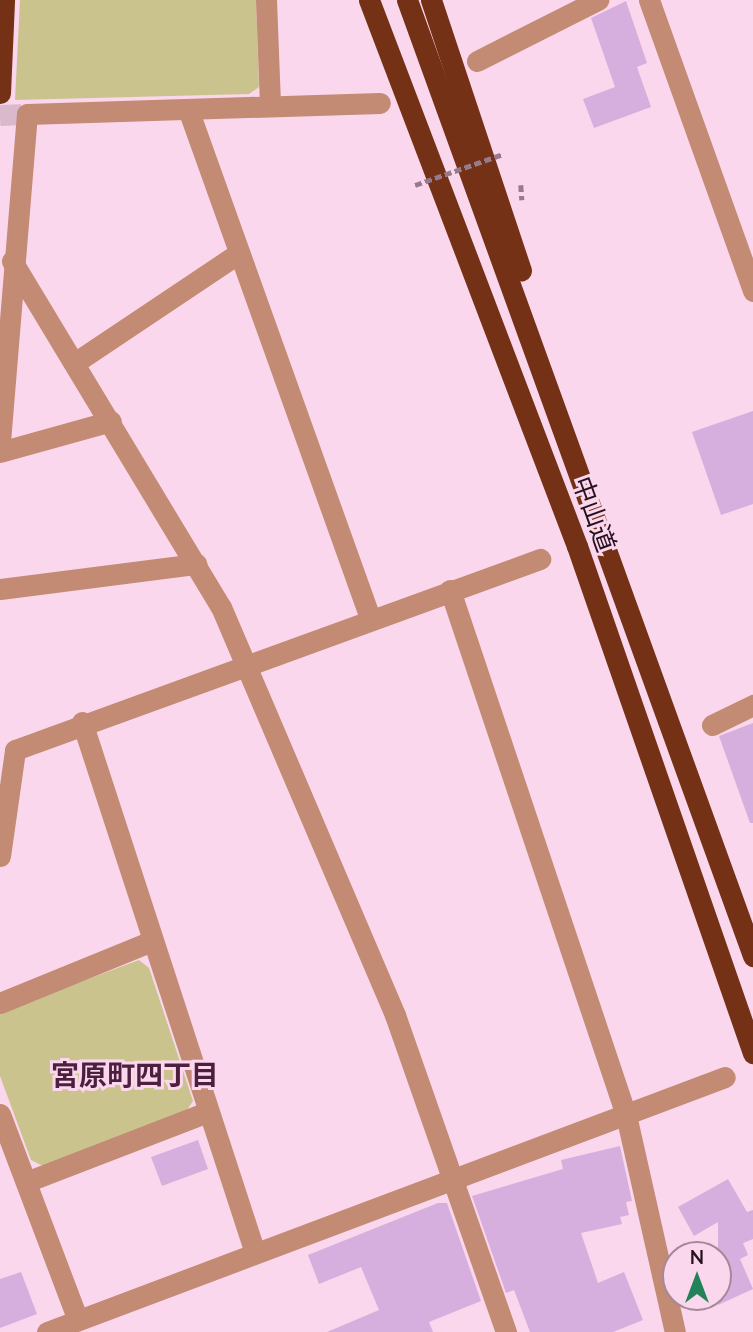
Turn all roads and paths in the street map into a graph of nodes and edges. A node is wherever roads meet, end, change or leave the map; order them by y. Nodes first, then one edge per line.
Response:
1 (4, 0) edge
2 (266, 0) edge
3 (369, 0) edge
4 (407, 0) edge
5 (430, 0) edge
6 (597, 0) edge
7 (649, 0) edge
8 (477, 61) dead end
9 (0, 93) edge
10 (380, 103) dead end
11 (270, 106) junction
12 (188, 109) junction
13 (503, 153) dead end
14 (415, 185) dead end
15 (239, 253) junction
16 (12, 261) junction
17 (753, 292) edge
18 (76, 362) junction
19 (111, 421) junction
20 (562, 423) junction
21 (0, 442) edge
22 (0, 452) edge
23 (540, 559) dead end
24 (196, 564) junction
25 (0, 589) edge
26 (450, 590) junction
27 (370, 618) junction
28 (246, 663) junction
29 (753, 705) edge
30 (82, 722) junction
31 (712, 726) dead end
32 (7, 751) edge
33 (0, 856) edge
34 (152, 941) junction
35 (753, 956) edge
36 (0, 1003) edge
37 (753, 1053) edge
38 (725, 1077) dead end
39 (207, 1112) junction
40 (0, 1114) edge
41 (626, 1115) junction
42 (456, 1178) junction
43 (26, 1182) junction
44 (255, 1253) junction
45 (78, 1320) junction
46 (47, 1332) edge
47 (506, 1332) edge
48 (675, 1332) edge

1 - 9 highway
2 - 11 street
3 - 37 highway, 中山道
4 - 20 highway, 中山道
5 - 20 highway
6 - 8 street
7 - 17 street
10 - 11 street
11 - 12 street
12 - 15 street
12 - 16 street
13 - 14 path, bridge
15 - 18 street
15 - 27 street
16 - 18 street
16 - 21 street
18 - 19 street
19 - 22 street
19 - 24 street
20 - 35 highway, 中山道
23 - 26 street
24 - 25 street
24 - 28 street
26 - 27 street
26 - 41 street
27 - 28 street
28 - 30 street
28 - 42 street
29 - 31 street
30 - 32 street
30 - 34 street
32 - 33 street
34 - 36 street
34 - 39 street
38 - 41 street
39 - 43 street
39 - 44 street
40 - 43 street
41 - 42 street
41 - 48 street
42 - 44 street
42 - 47 street
43 - 45 street
44 - 45 street
45 - 46 street

